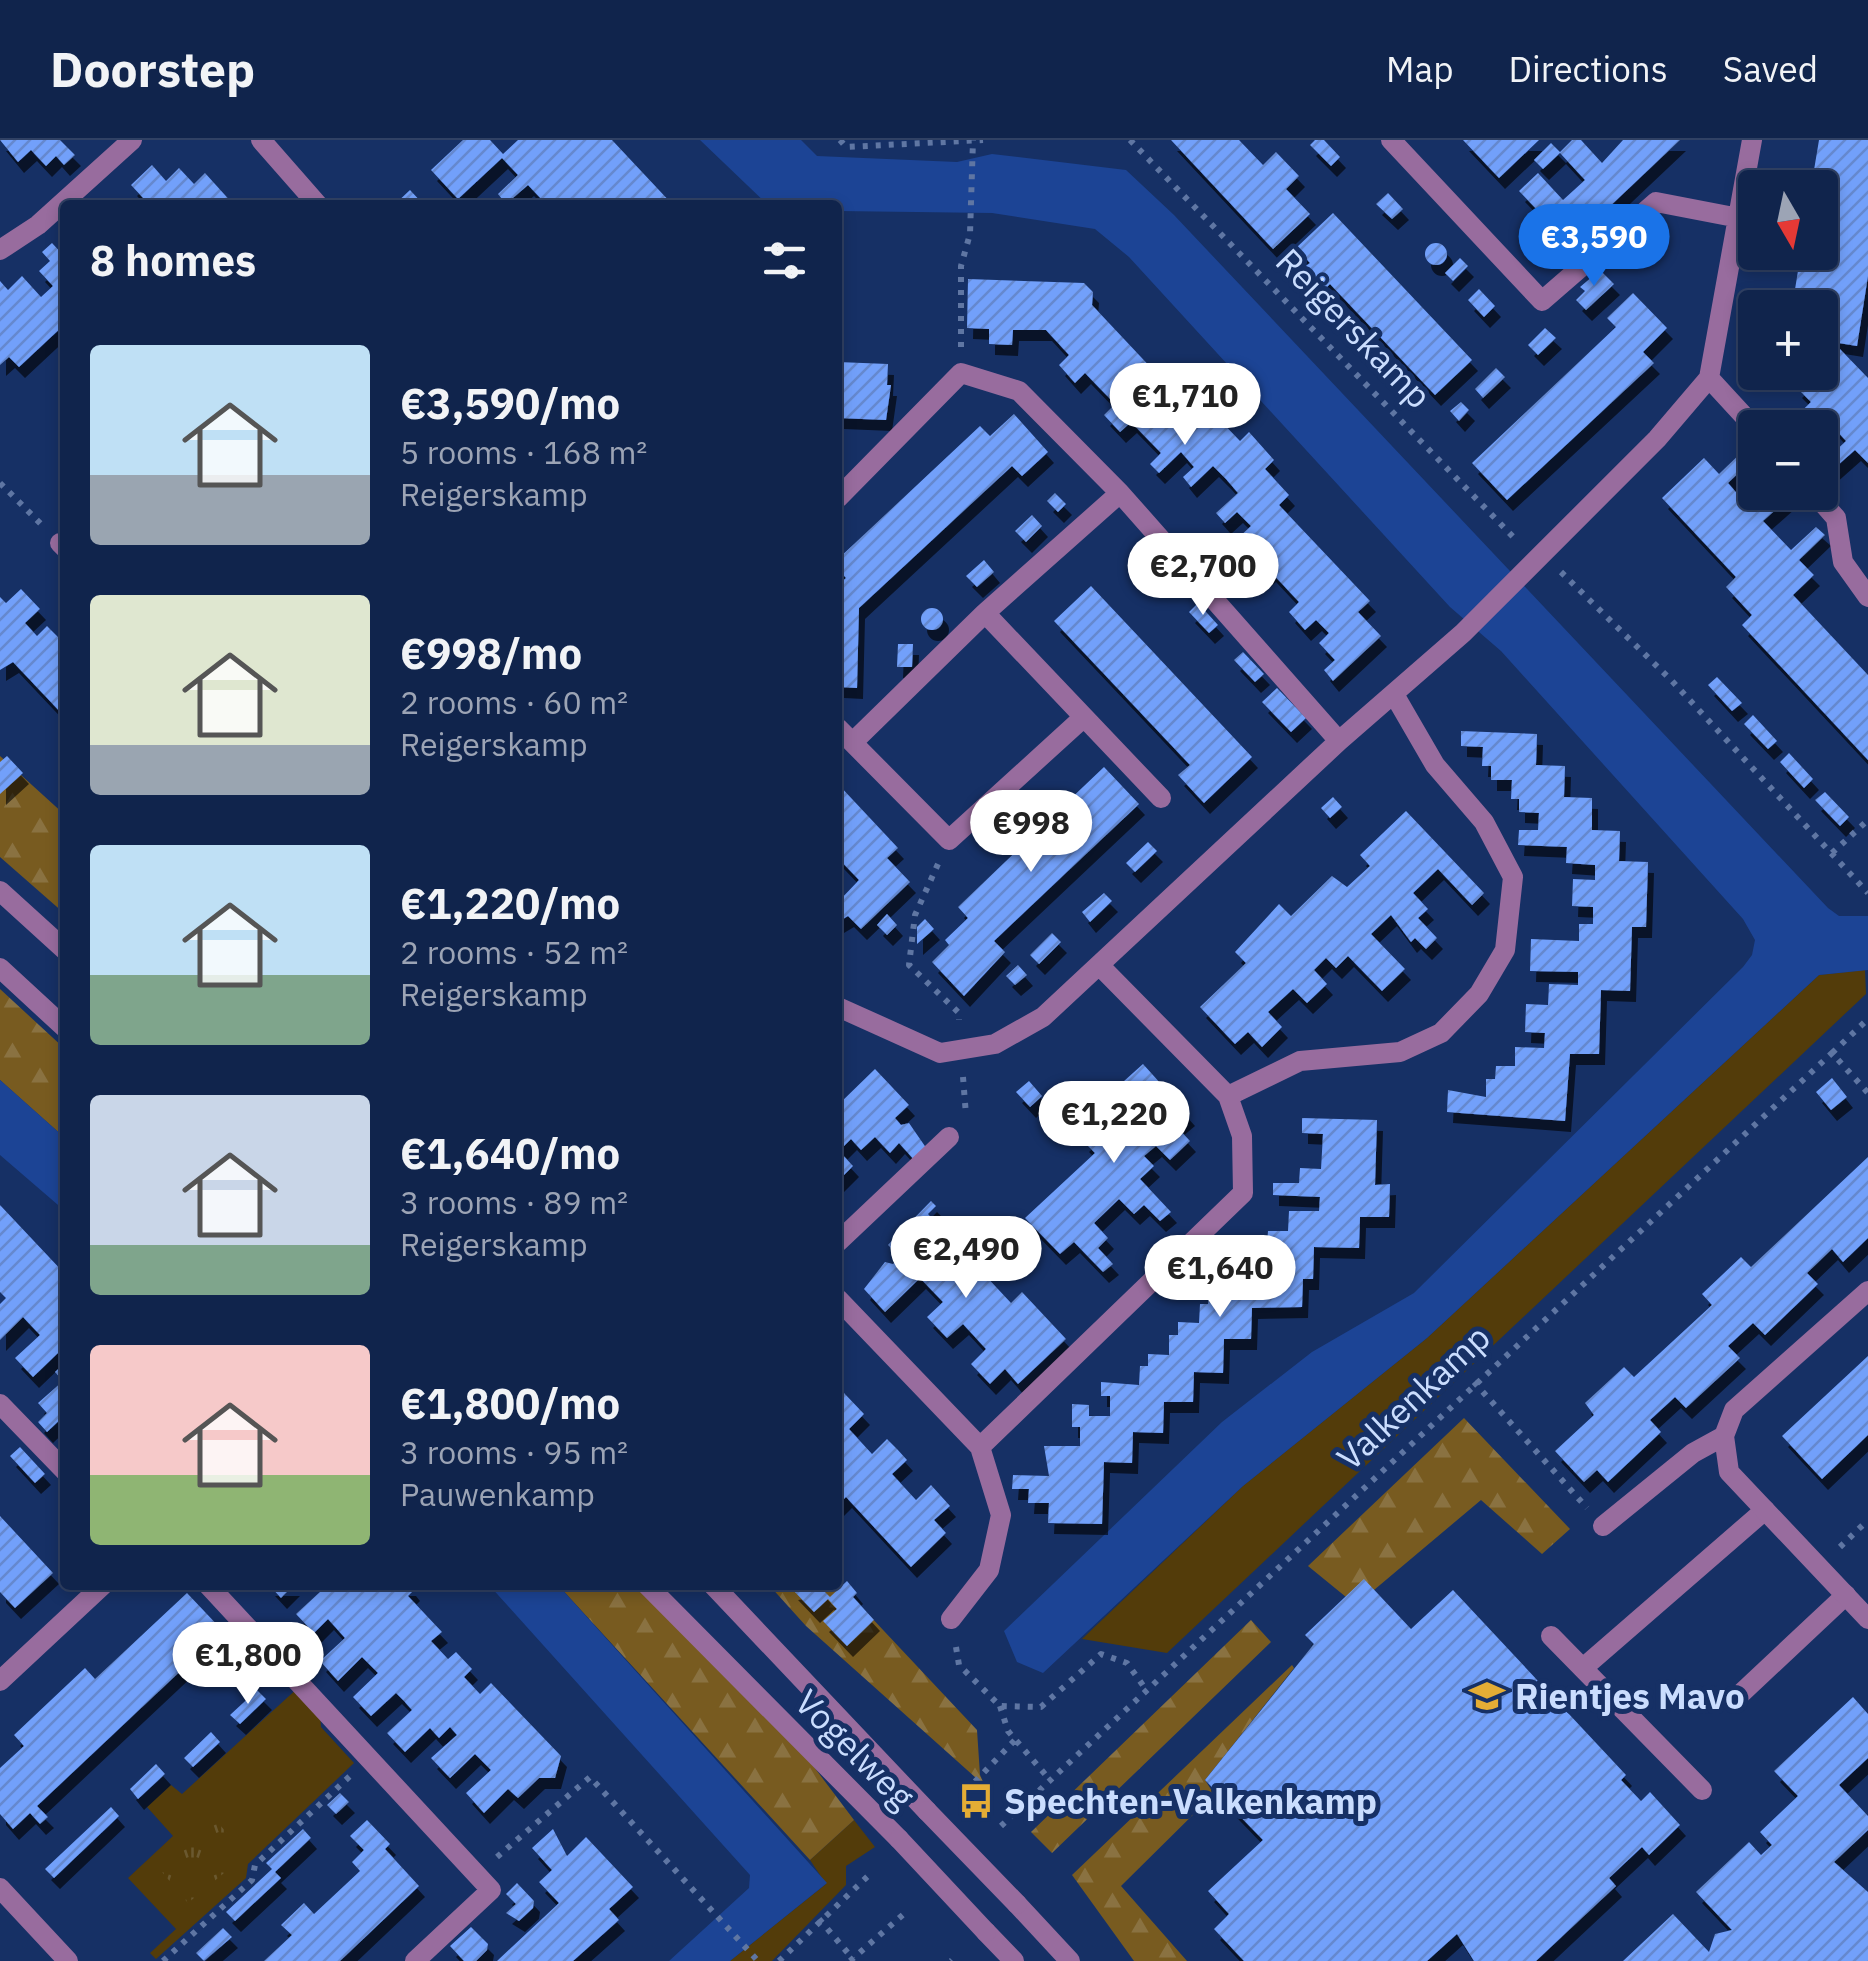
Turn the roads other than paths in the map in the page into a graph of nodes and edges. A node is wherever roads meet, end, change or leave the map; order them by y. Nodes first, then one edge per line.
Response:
1 (132, 140) edge
2 (261, 140) edge
3 (1391, 140) edge
4 (1752, 140) edge
5 (1747, 170) edge
6 (66, 200) edge
7 (314, 200) edge
8 (60, 205) edge
9 (1738, 218) edge
10 (1738, 224) edge
11 (0, 250) edge
12 (1710, 378) junction
13 (1739, 410) edge
14 (1120, 493) junction
15 (842, 494) edge
16 (1829, 510) edge
17 (1868, 597) edge
18 (985, 613) junction
19 (1394, 696) junction
20 (1084, 717) junction
21 (845, 735) edge
22 (1339, 740) junction
23 (1162, 798) dead end
24 (0, 891) edge
25 (60, 945) edge
26 (1099, 966) junction
27 (0, 968) edge
28 (842, 1009) edge
29 (60, 1023) edge
30 (1228, 1096) junction
31 (949, 1137) road end
32 (842, 1238) edge
33 (1868, 1291) edge
34 (842, 1303) edge
35 (0, 1404) edge
36 (1724, 1436) junction
37 (980, 1446) junction
38 (60, 1465) edge
39 (1765, 1510) junction
40 (1603, 1526) road end
41 (98, 1590) edge
42 (213, 1590) edge
43 (652, 1590) edge
44 (718, 1590) edge
45 (1846, 1595) junction
46 (1868, 1618) edge
47 (951, 1619) road end
48 (1551, 1636) dead end
49 (1583, 1668) junction
50 (0, 1681) edge
51 (1732, 1700) dead end
52 (1702, 1790) dead end
53 (0, 1888) edge
54 (68, 1961) edge
55 (414, 1961) edge
56 (1014, 1961) edge
57 (1070, 1961) edge

1 - 6 street
2 - 7 street
3 - 9 street
4 - 5 street
8 - 11 street
10 - 12 street
12 - 13 street
12 - 19 street
14 - 15 street
14 - 18 street
14 - 22 street
16 - 17 street
18 - 20 street
18 - 21 street
19 - 22 street
19 - 30 street
20 - 21 street
20 - 23 street
22 - 26 street
24 - 25 street
26 - 28 street
26 - 30 street
27 - 29 street
30 - 37 street
31 - 32 street
33 - 36 street
34 - 37 street
35 - 38 street
36 - 39 street
36 - 40 street
37 - 47 street
39 - 45 street
39 - 49 street
41 - 50 street
42 - 55 street
43 - 56 street, Vogelweg, bridge
44 - 57 street, Vogelweg, bridge
45 - 46 street
45 - 51 street
48 - 49 street
49 - 52 street
53 - 54 street

